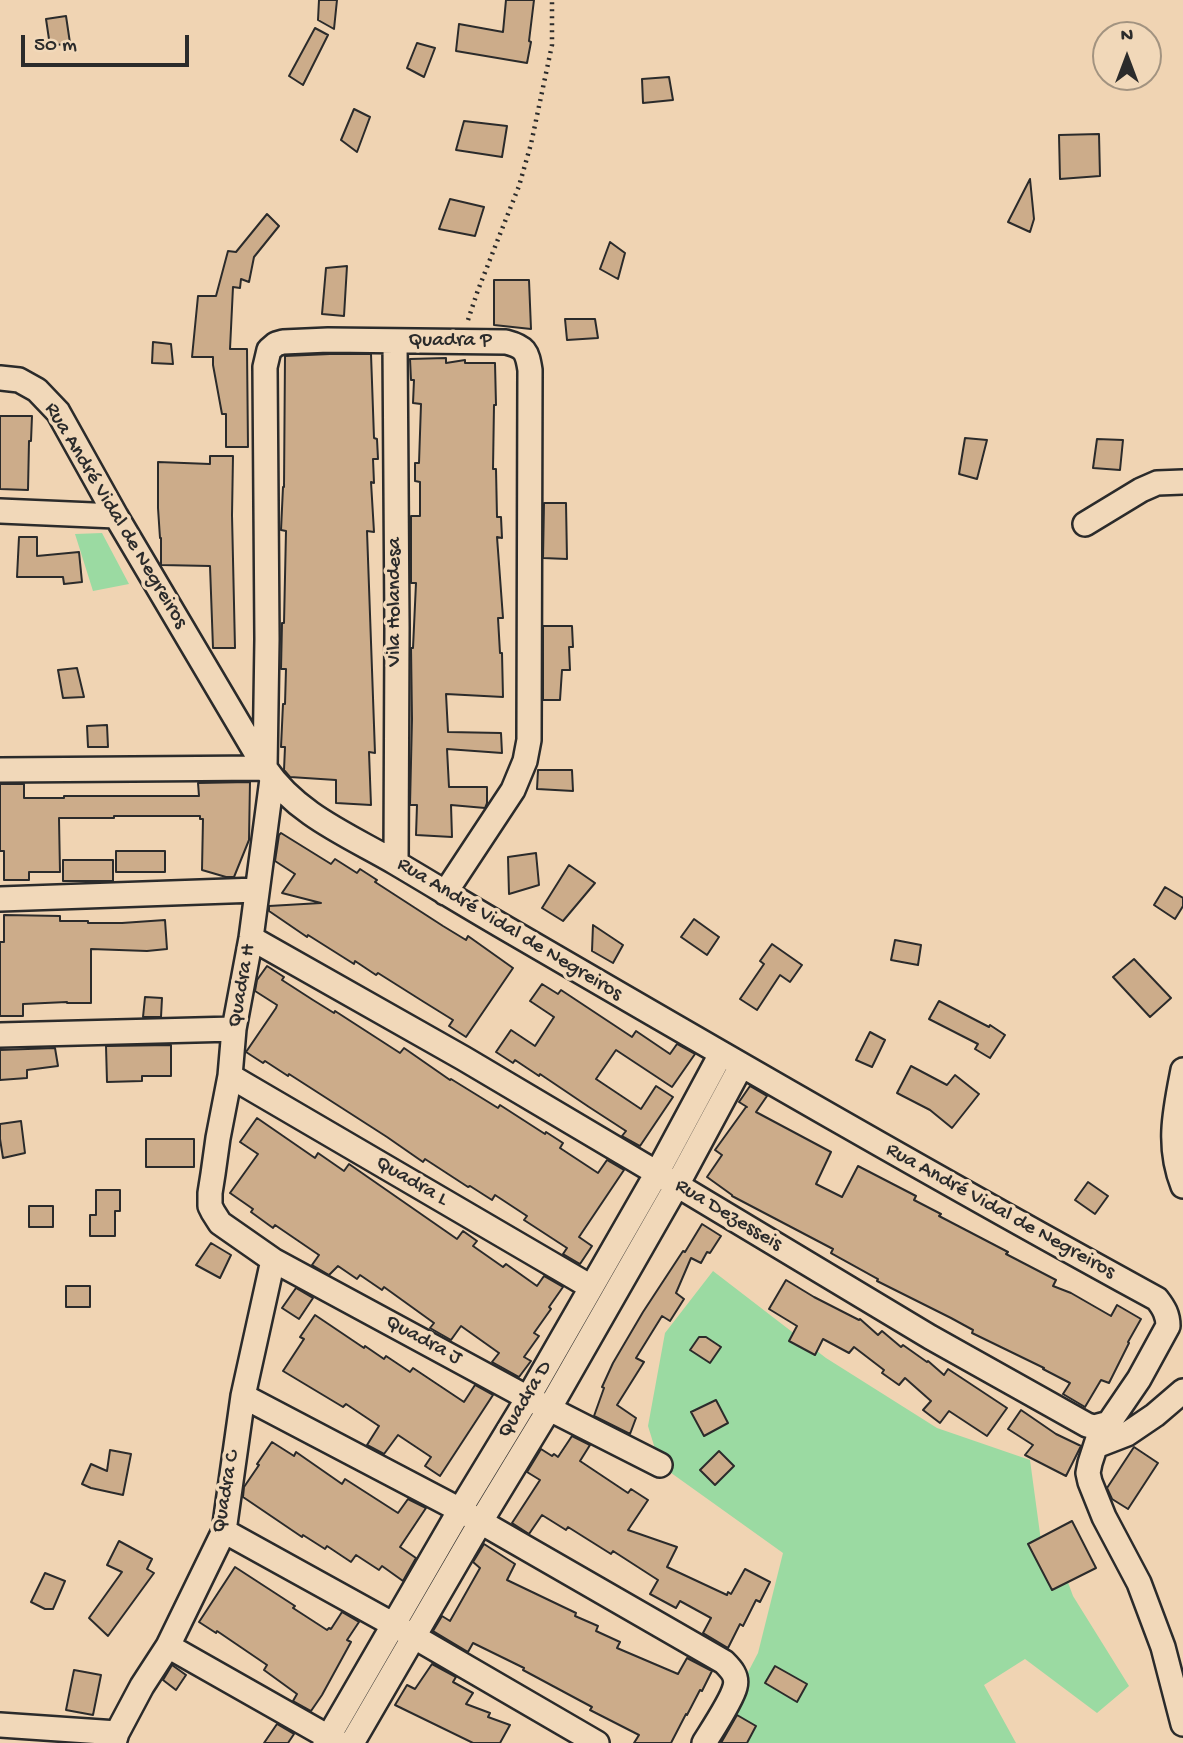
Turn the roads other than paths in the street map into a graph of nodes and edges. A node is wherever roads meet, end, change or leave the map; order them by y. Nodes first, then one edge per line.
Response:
1 (395, 341) junction
2 (0, 378) edge
3 (1183, 482) edge
4 (0, 511) edge
5 (116, 516) junction
6 (1085, 524) dead end
7 (0, 769) edge
8 (268, 773) junction
9 (396, 863) junction
10 (257, 890) junction
11 (445, 893) junction
12 (0, 899) edge
13 (251, 938) junction
14 (234, 1029) junction
15 (0, 1035) edge
16 (721, 1054) junction
17 (741, 1066) junction
18 (1183, 1070) edge
19 (230, 1076) junction
20 (657, 1173) junction
21 (677, 1185) junction
22 (1183, 1186) edge
23 (211, 1193) joint
24 (273, 1260) junction
25 (591, 1287) junction
26 (1183, 1391) edge
27 (243, 1396) junction
28 (528, 1398) junction
29 (549, 1409) junction
30 (1099, 1436) junction
31 (660, 1465) dead end
32 (460, 1510) junction
33 (481, 1521) junction
34 (224, 1531) junction
35 (394, 1625) junction
36 (414, 1637) junction
37 (168, 1646) junction
38 (1183, 1724) edge
39 (0, 1725) edge
40 (116, 1738) edge
41 (331, 1741) edge
42 (352, 1743) edge
43 (597, 1743) edge
44 (704, 1743) edge

1 - 8 street, Quadra P
1 - 9 street, Vila Holandesa
1 - 11 street, Quadra P
2 - 5 street, Rua André Vidal de Negreiros
3 - 6 street
4 - 5 street
5 - 8 street, Rua André Vidal de Negreiros
7 - 8 street
8 - 9 street, Rua André Vidal de Negreiros
8 - 10 street, Quadra H
9 - 11 street, Rua André Vidal de Negreiros
10 - 12 street
10 - 13 street, Quadra H
11 - 16 street, Rua André Vidal de Negreiros
13 - 14 street, Quadra H
13 - 20 street, Rua Dezesseis
14 - 15 street
14 - 19 street, Quadra H
16 - 17 street, Rua André Vidal de Negreiros
16 - 20 street, Quadra D
17 - 21 street, Quadra D
17 - 30 street, Rua André Vidal de Negreiros
18 - 22 street
19 - 23 street, Quadra H
19 - 25 street, Quadra L
20 - 21 street, Rua Dezesseis
20 - 25 street, Quadra D
21 - 29 street, Quadra D
21 - 30 street, Rua Dezesseis
23 - 24 street, Quadra J
24 - 27 street, Quadra C
24 - 28 street, Quadra J
25 - 28 street, Quadra D
26 - 30 street
27 - 32 street
27 - 34 street, Quadra C
28 - 29 street, Quadra J
28 - 32 street, Quadra D
29 - 31 street, Quadra J
29 - 33 street, Quadra D
30 - 38 street
32 - 33 street
32 - 35 street, Quadra D
33 - 36 street, Quadra D
33 - 44 street
34 - 35 street
34 - 37 street, Quadra C
35 - 36 street
35 - 41 street, Quadra D
36 - 42 street, Quadra D
36 - 43 street
37 - 40 street, Quadra C
37 - 41 street
39 - 40 street

